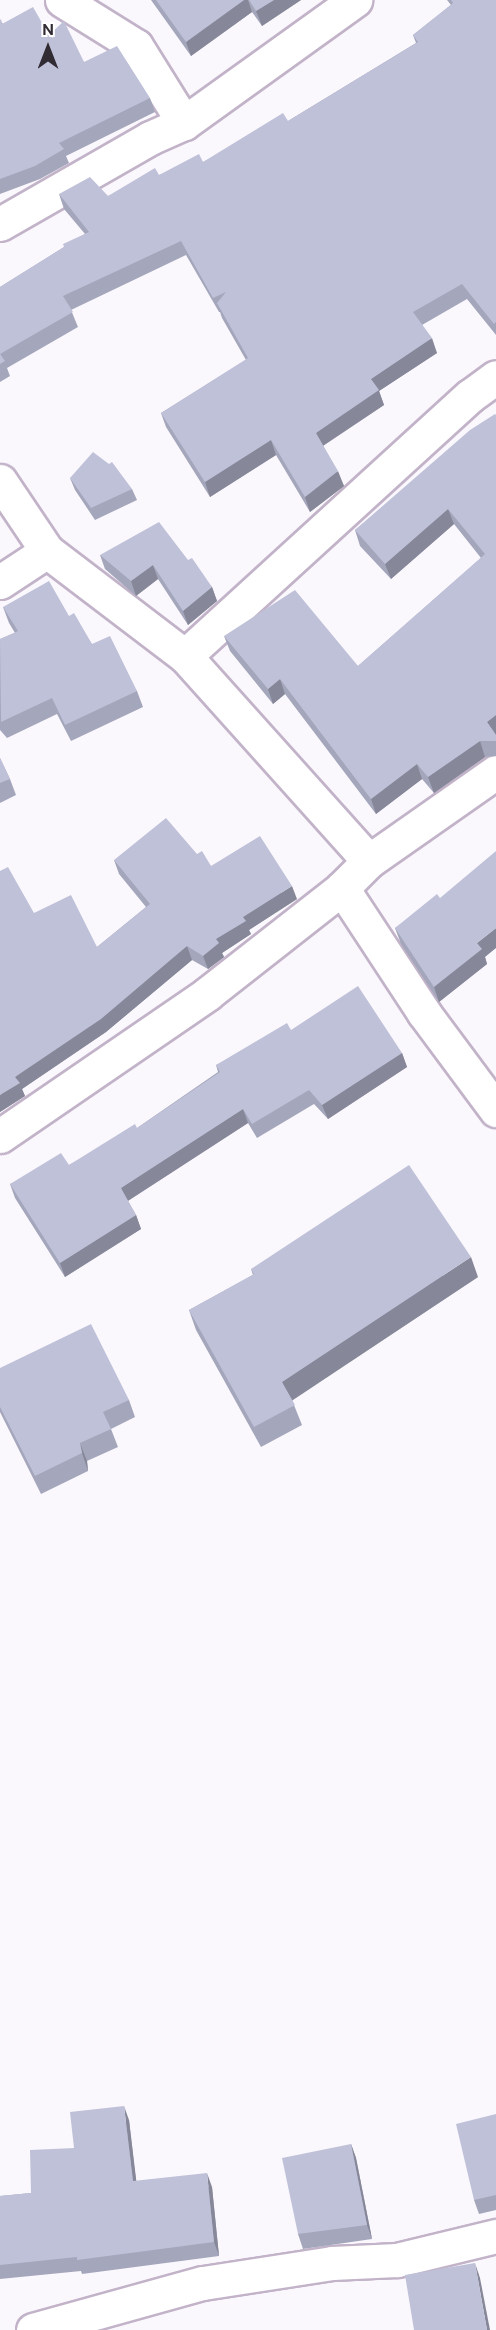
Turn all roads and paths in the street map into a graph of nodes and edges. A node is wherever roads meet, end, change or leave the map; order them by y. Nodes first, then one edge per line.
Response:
1 (62, 0) edge
2 (355, 0) edge
3 (184, 123) junction
4 (0, 224) edge
5 (496, 377) edge
6 (0, 481) edge
7 (47, 551) junction
8 (0, 582) edge
9 (184, 656) junction
10 (496, 772) edge
11 (369, 861) junction
12 (342, 888) junction
13 (496, 1110) edge
14 (0, 1136) edge
15 (496, 2236) edge
16 (33, 2330) edge

1 - 3 street
2 - 3 street
3 - 4 street
5 - 9 street
6 - 7 street
7 - 8 street
7 - 9 street
9 - 11 street
10 - 11 street
11 - 12 street
12 - 13 street
12 - 14 street
15 - 16 street

